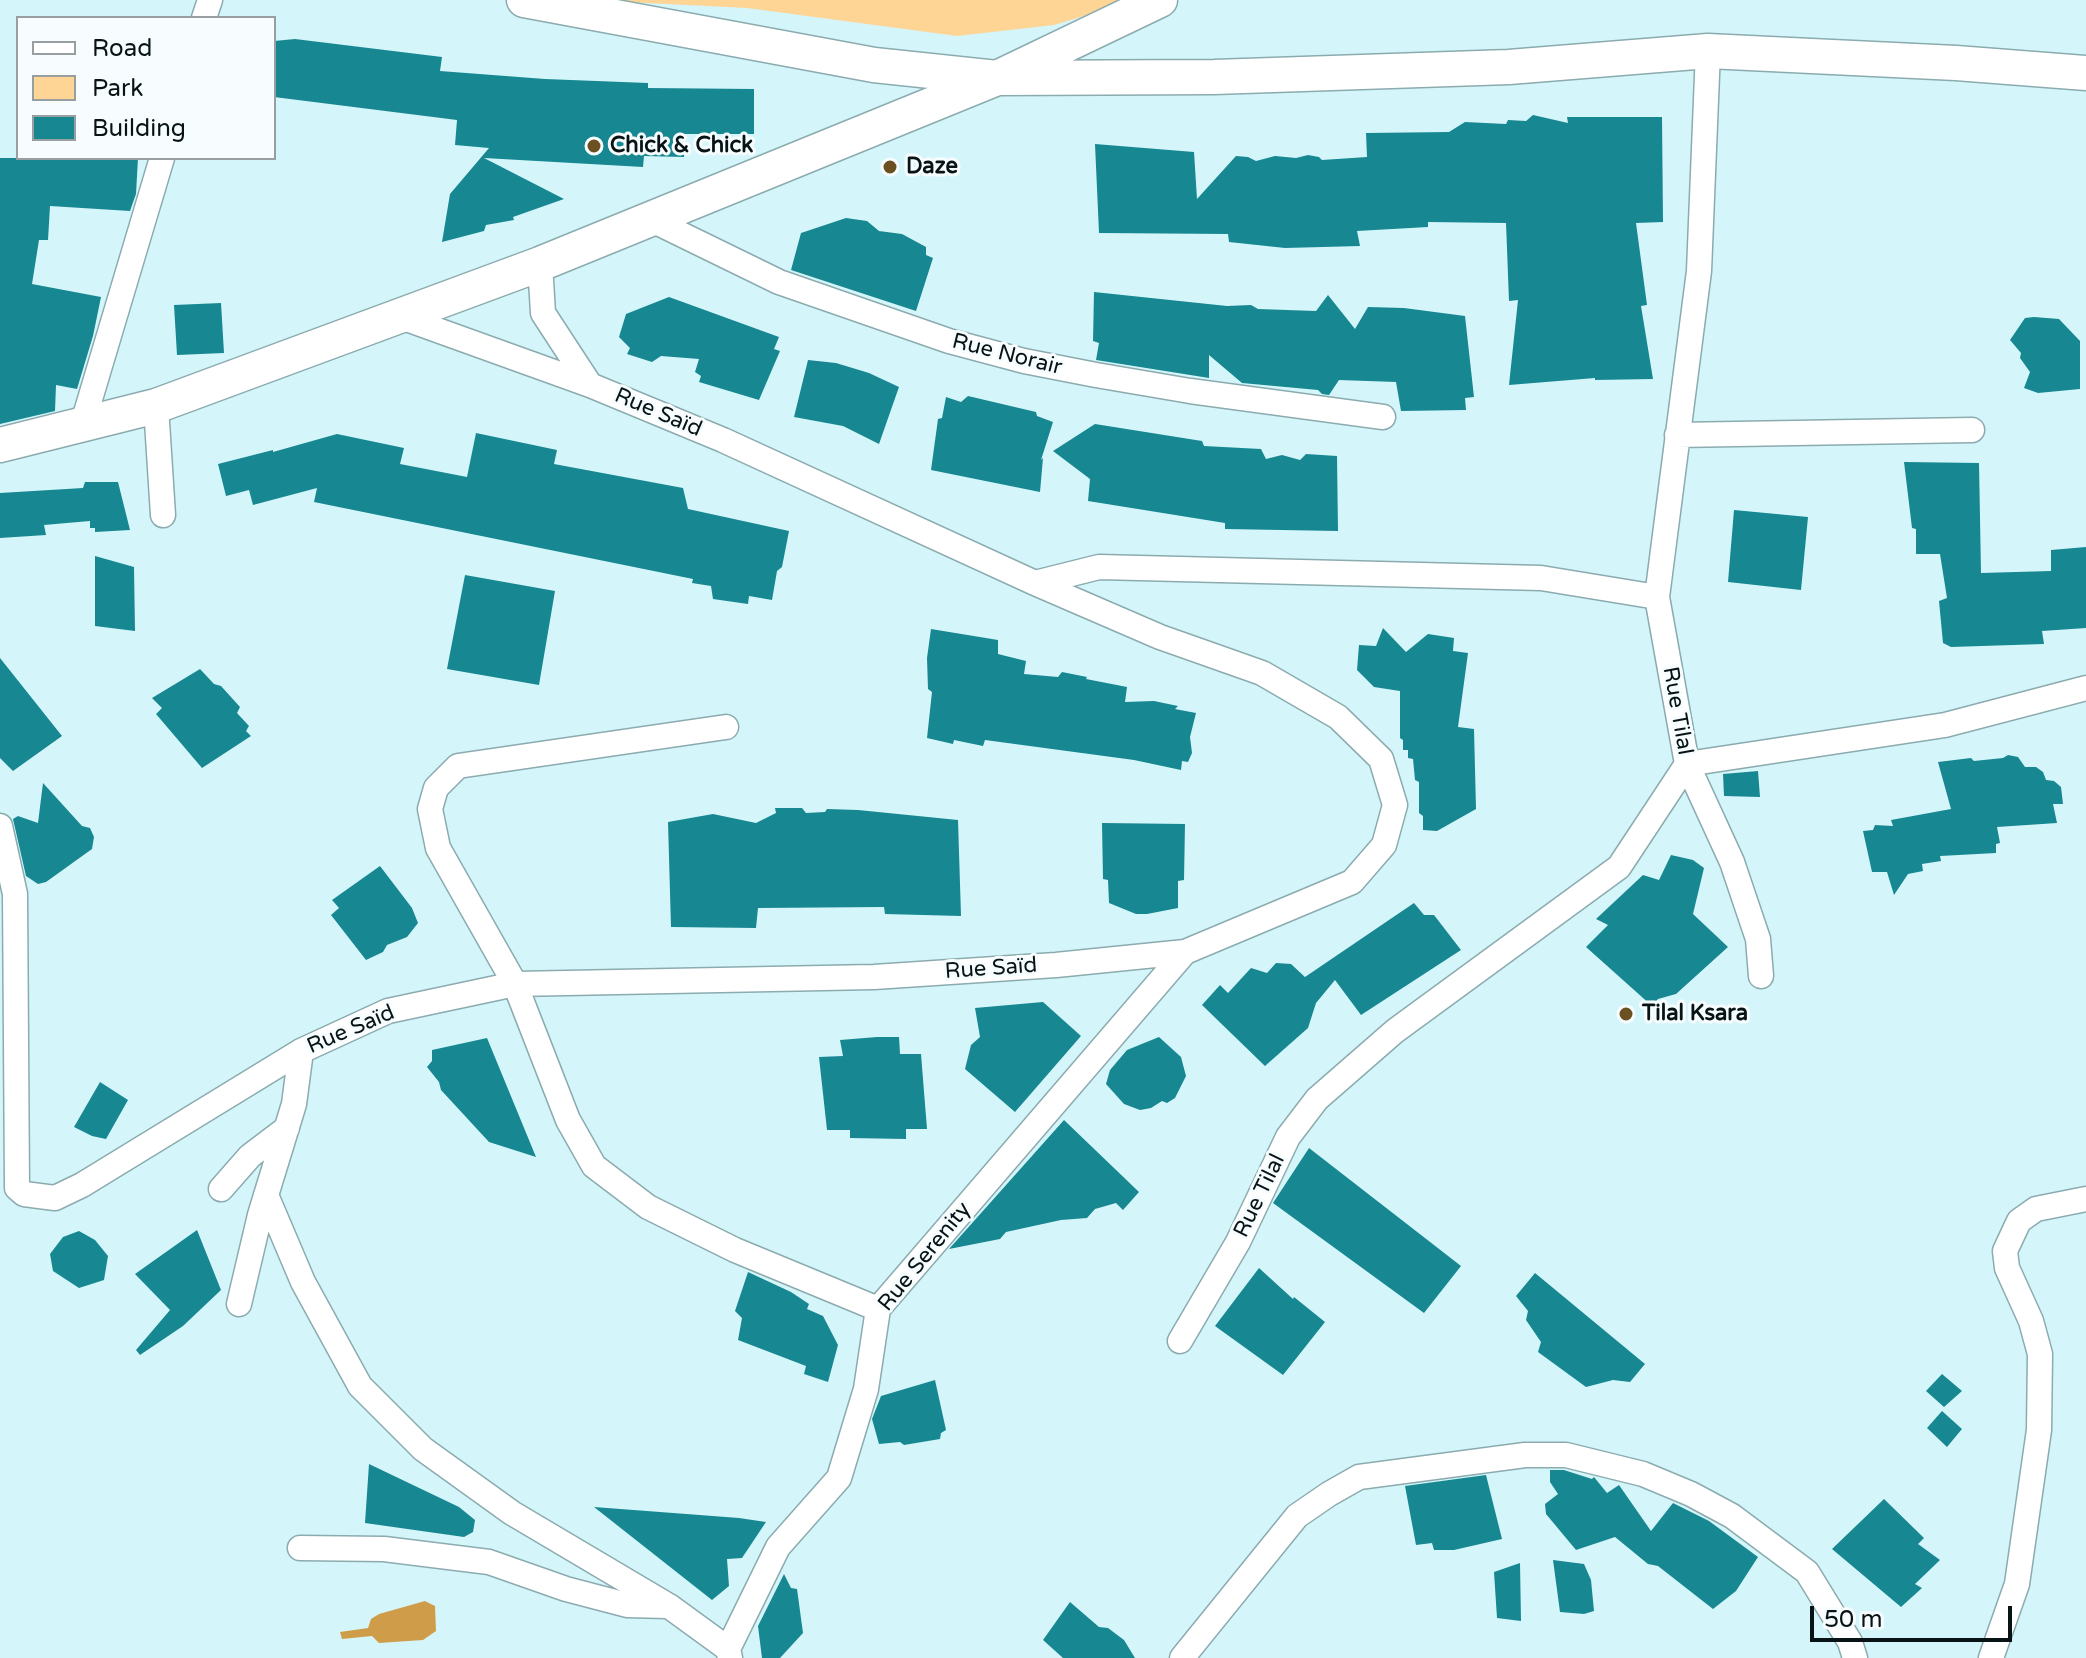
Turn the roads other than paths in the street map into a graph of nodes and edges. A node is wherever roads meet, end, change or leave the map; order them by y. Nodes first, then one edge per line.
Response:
1 (524, 0) edge
2 (1160, 0) edge
3 (1708, 51) junction
4 (2086, 73) edge
5 (997, 78) junction
6 (161, 160) edge
7 (652, 220) junction
8 (540, 264) junction
9 (401, 317) junction
10 (590, 385) junction
11 (156, 406) junction
12 (1383, 417) dead end
13 (82, 426) junction
14 (1972, 430) dead end
15 (1677, 435) junction
16 (0, 445) edge
17 (163, 515) dead end
18 (1035, 583) junction
19 (1657, 597) junction
20 (2086, 688) edge
21 (726, 727) dead end
22 (1687, 764) junction
23 (0, 826) edge
24 (1185, 952) junction
25 (1761, 976) dead end
26 (515, 984) junction
27 (301, 1051) junction
28 (287, 1128) junction
29 (221, 1189) dead end
30 (266, 1195) junction
31 (2086, 1199) edge
32 (239, 1304) dead end
33 (878, 1309) junction
34 (1180, 1341) dead end
35 (300, 1548) dead end
36 (669, 1606) junction
37 (729, 1654) edge
38 (1182, 1658) edge
39 (1855, 1658) edge
40 (1991, 1658) edge

1 - 5 street
2 - 5 street
3 - 4 street
3 - 5 street
3 - 15 street, Rue Tilal
5 - 7 street
6 - 13 street
7 - 8 street
7 - 12 street, Rue Norair
8 - 9 street
8 - 10 street, Rue Saïd
9 - 10 street, Rue Saïd
9 - 11 street
10 - 18 street, Rue Saïd
11 - 13 street
11 - 17 street
13 - 16 street
14 - 15 street
15 - 19 street, Rue Tilal
18 - 19 street
18 - 24 street, Rue Saïd
19 - 22 street, Rue Tilal
20 - 22 street
21 - 26 street
22 - 25 street
22 - 34 street, Rue Tilal
23 - 27 street, Rue Saïd
24 - 26 street, Rue Saïd
24 - 33 street, Rue Serenity
26 - 27 street, Rue Saïd
26 - 33 street
27 - 28 street
28 - 29 street
28 - 30 street
30 - 32 street
30 - 36 street, Rue Serenity
31 - 40 street
33 - 37 street, Rue Serenity
35 - 36 street
36 - 37 street, Rue Serenity
38 - 39 street

